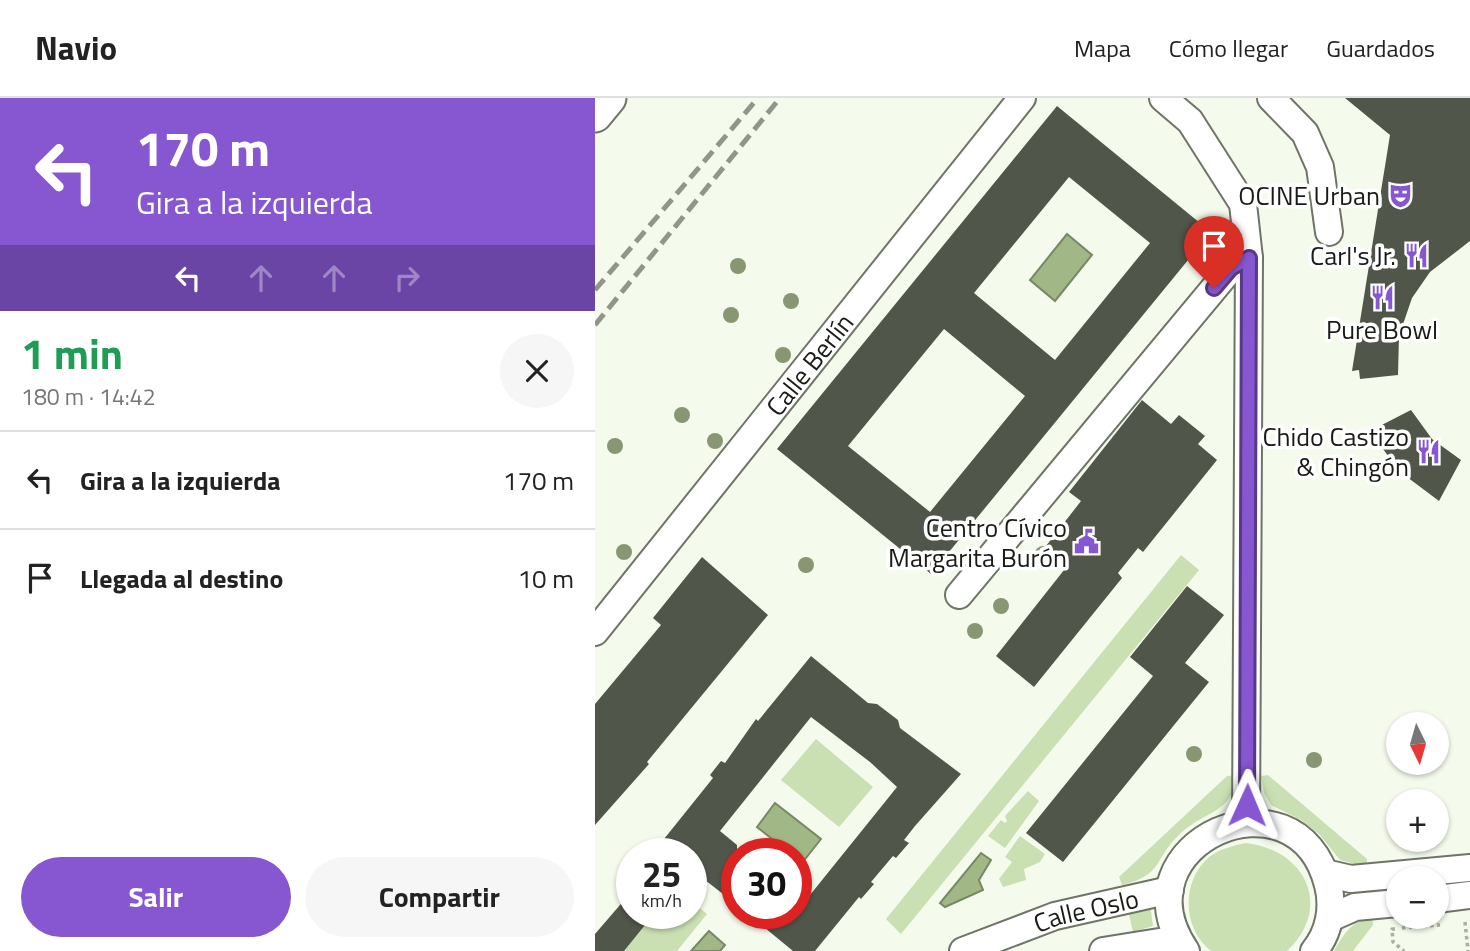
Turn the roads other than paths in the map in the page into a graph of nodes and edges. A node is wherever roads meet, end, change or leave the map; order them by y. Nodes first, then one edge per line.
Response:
1 (609, 98) edge
2 (1022, 98) edge
3 (1163, 98) edge
4 (1271, 98) edge
5 (595, 115) edge
6 (1329, 232) dead end
7 (1249, 258) junction
8 (959, 595) dead end
9 (595, 632) edge
10 (1246, 822) junction
11 (1470, 868) edge
12 (1325, 873) junction
13 (1170, 890) junction
14 (1470, 895) edge
15 (1449, 898) edge
16 (1386, 904) edge
17 (1330, 918) junction
18 (1182, 945) edge
19 (963, 951) edge
20 (1103, 951) edge
21 (1314, 951) edge

1 - 5 main road
2 - 9 street, Calle Berlín
3 - 7 street
4 - 6 street
7 - 8 street
7 - 10 street
10 - 12 street
10 - 13 street
11 - 12 street
12 - 17 street
13 - 18 street
13 - 19 street, Calle Oslo
14 - 15 street
16 - 17 street
17 - 21 street
18 - 20 street, Calle Oslo

